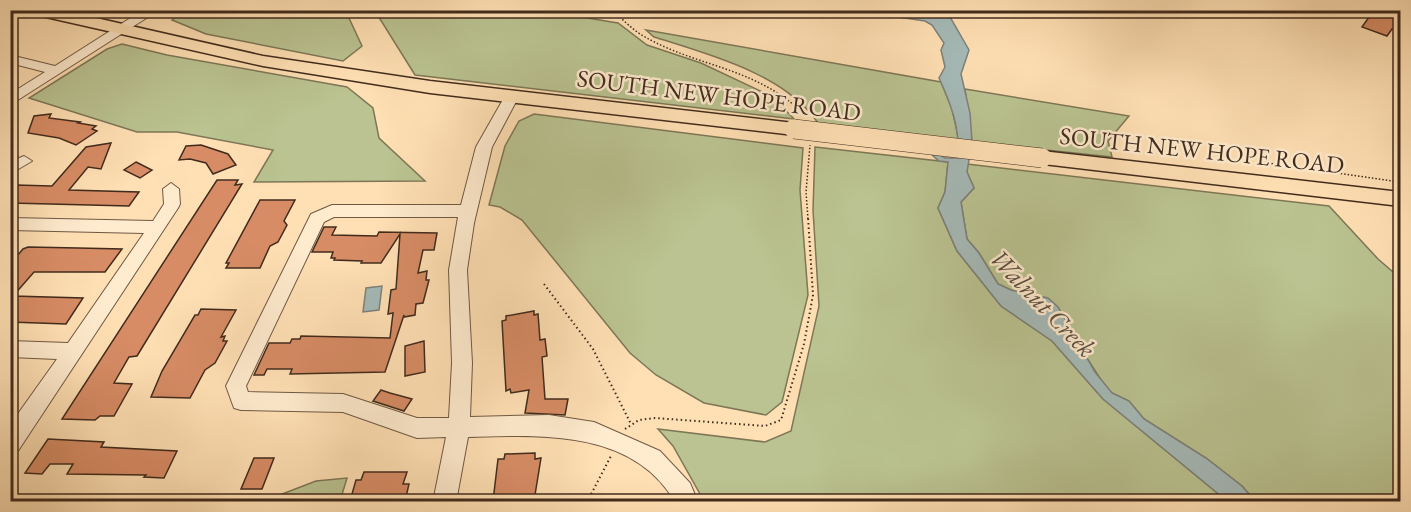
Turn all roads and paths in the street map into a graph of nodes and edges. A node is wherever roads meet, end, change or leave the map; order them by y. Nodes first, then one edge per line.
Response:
1 (36, 10) edge
2 (153, 10) edge
3 (612, 10) edge
4 (124, 30) junction
5 (10, 60) edge
6 (57, 71) junction
7 (512, 96) junction
8 (10, 101) edge
9 (804, 128) junction
10 (1261, 162) dead end
11 (1401, 182) edge
12 (171, 189) dead end
13 (1401, 199) edge
14 (468, 211) junction
15 (10, 224) edge
16 (158, 227) junction
17 (544, 284) dead end
18 (10, 349) edge
19 (73, 351) junction
20 (631, 424) junction
21 (459, 428) junction
22 (625, 429) dead end
23 (10, 444) edge
24 (613, 453) dead end
25 (444, 501) edge
26 (587, 501) edge
27 (687, 501) edge

1 - 4 main road, SOUTH NEW HOPE ROAD
2 - 4 street
3 - 9 path
4 - 6 street
4 - 7 main road, SOUTH NEW HOPE ROAD
5 - 6 street
6 - 8 street
7 - 9 main road, SOUTH NEW HOPE ROAD
7 - 14 street
9 - 13 main road, SOUTH NEW HOPE ROAD, bridge
9 - 20 path
10 - 11 path
12 - 16 street
14 - 21 street
14 - 21 street
15 - 16 street
16 - 19 street
17 - 20 path
18 - 19 street
19 - 23 street
20 - 22 path
21 - 25 street
21 - 27 street
24 - 26 path

